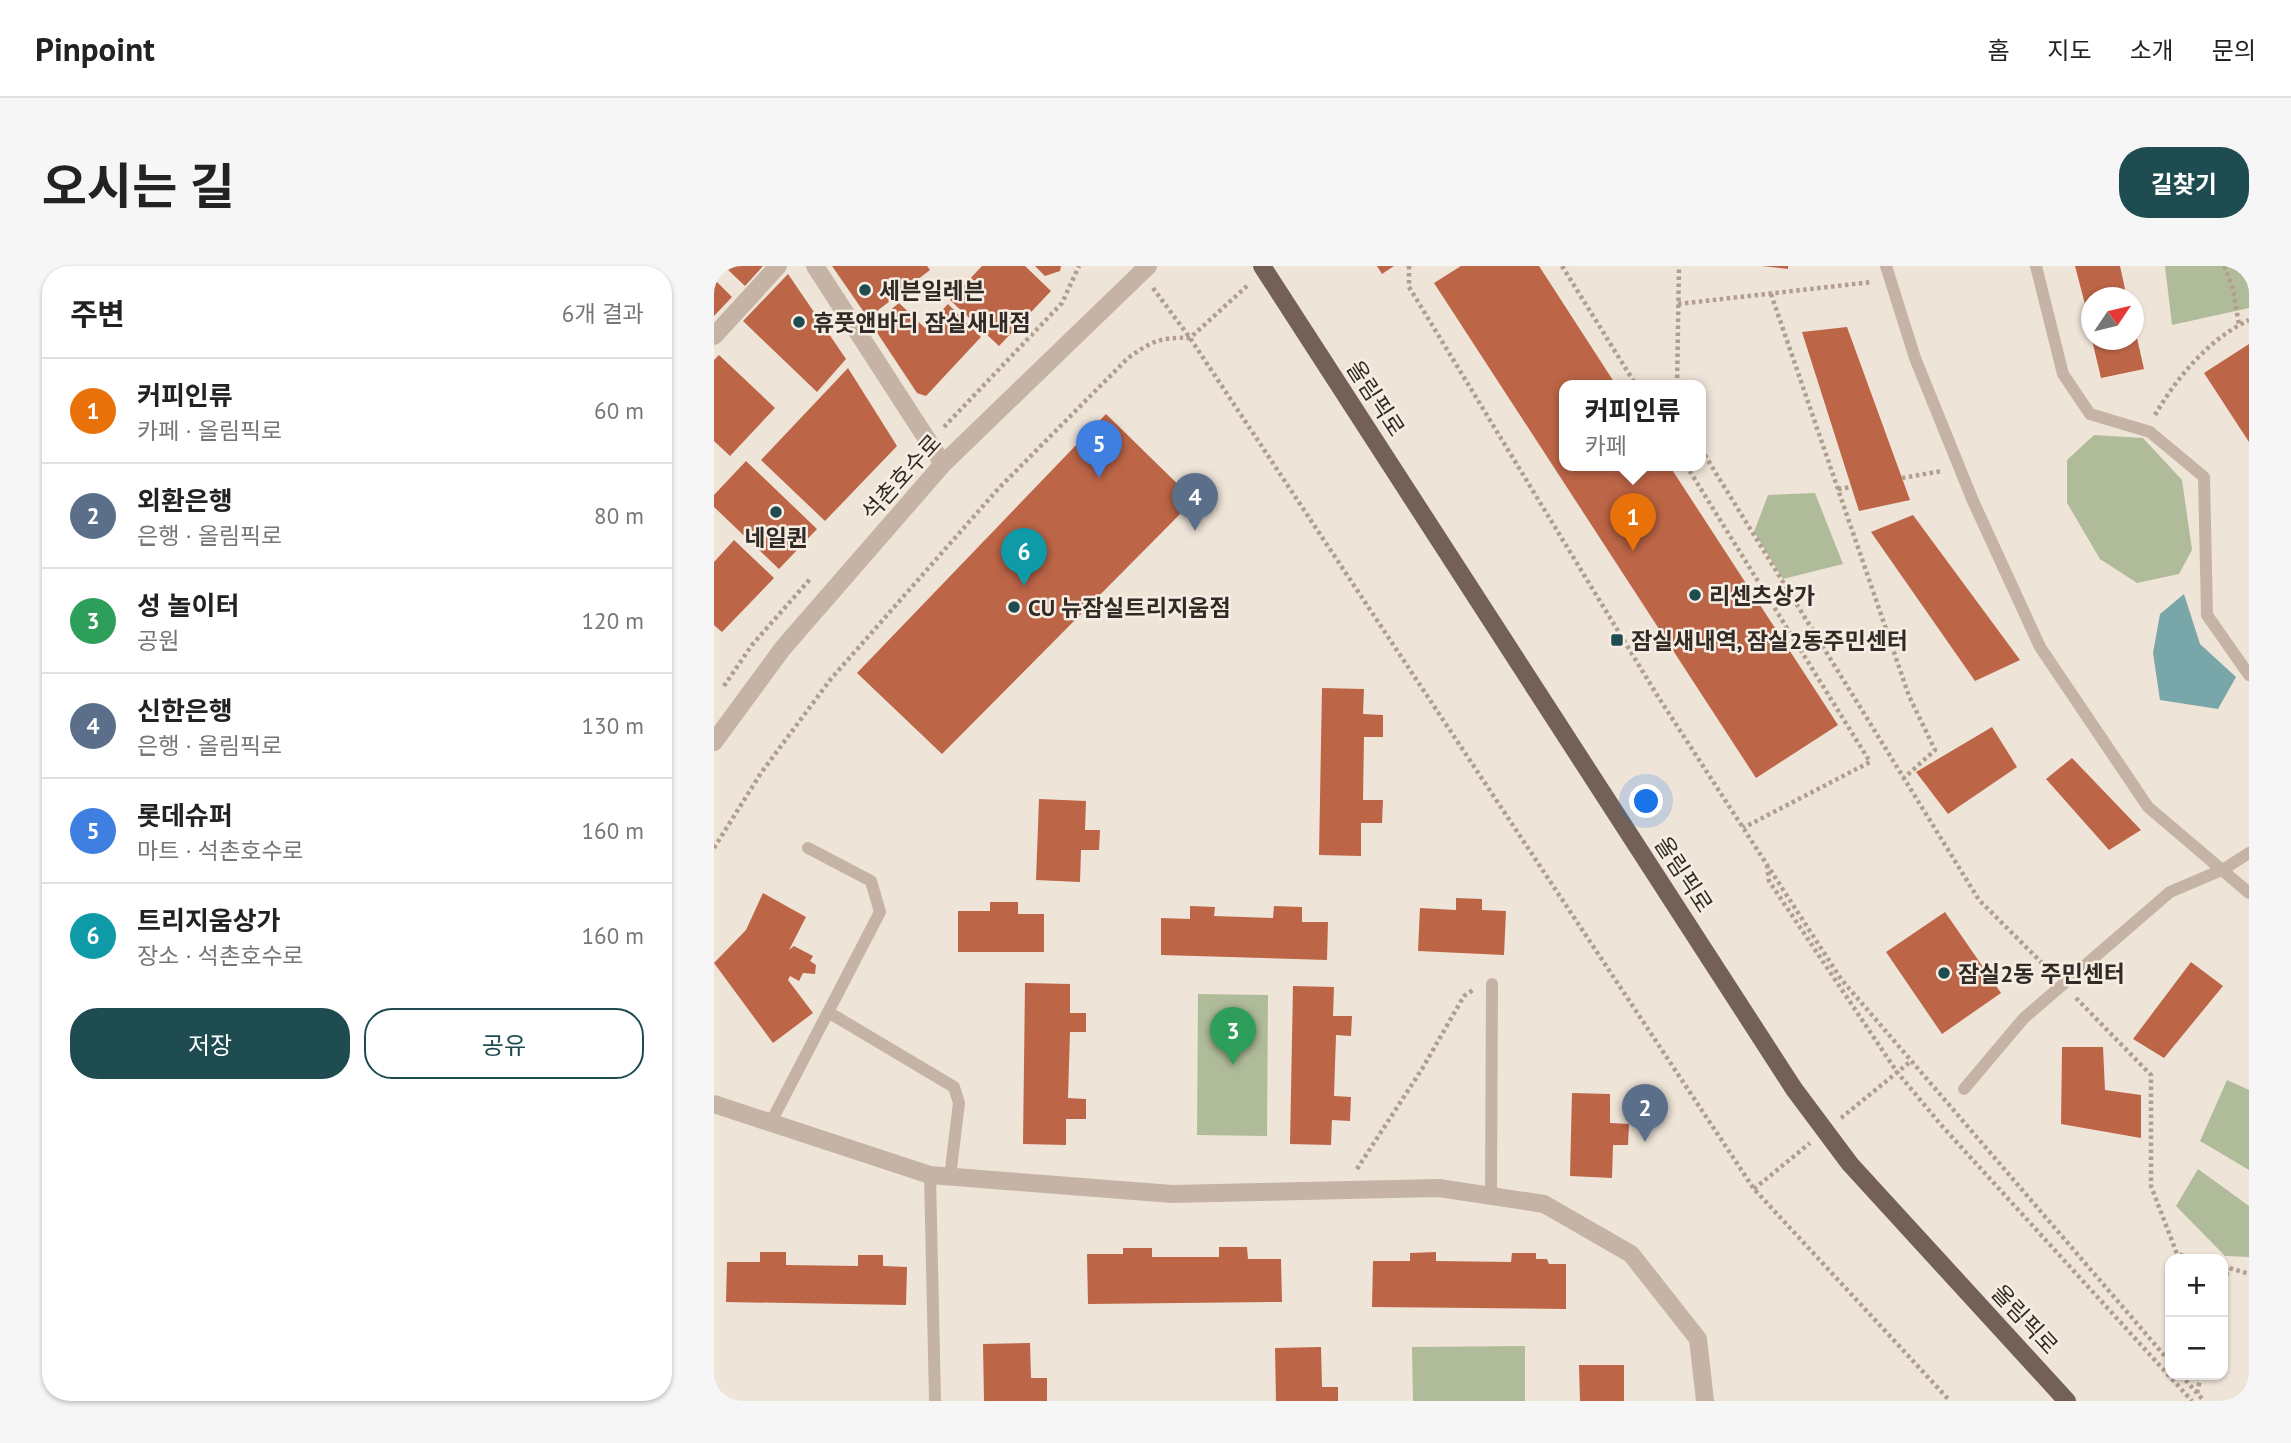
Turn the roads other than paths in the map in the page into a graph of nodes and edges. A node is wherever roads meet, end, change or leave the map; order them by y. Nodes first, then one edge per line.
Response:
1 (778, 266) edge
2 (815, 266) edge
3 (1886, 266) edge
4 (2036, 266) edge
5 (1263, 268) edge
6 (1146, 269) edge
7 (714, 336) edge
8 (943, 464) junction
9 (2249, 675) edge
10 (714, 743) edge
11 (808, 848) dead end
12 (2249, 853) edge
13 (2224, 869) junction
14 (2249, 893) edge
15 (1492, 984) road end
16 (828, 1012) junction
17 (1964, 1089) dead end
18 (714, 1104) edge
19 (771, 1122) junction
20 (930, 1175) junction
21 (950, 1177) junction
22 (1491, 1196) junction
23 (935, 1401) edge
24 (1705, 1401) edge
25 (2067, 1401) edge

1 - 7 street
2 - 8 street
3 - 13 lane
4 - 9 lane
5 - 25 main road, 올림픽로
6 - 8 street, 석촌호수로
8 - 10 street, 석촌호수로
11 - 16 lane
12 - 13 lane
13 - 14 lane
13 - 17 lane
15 - 22 lane
16 - 19 lane
16 - 21 lane
18 - 19 street
19 - 20 street
20 - 21 street
20 - 23 lane
21 - 22 street
22 - 24 street

